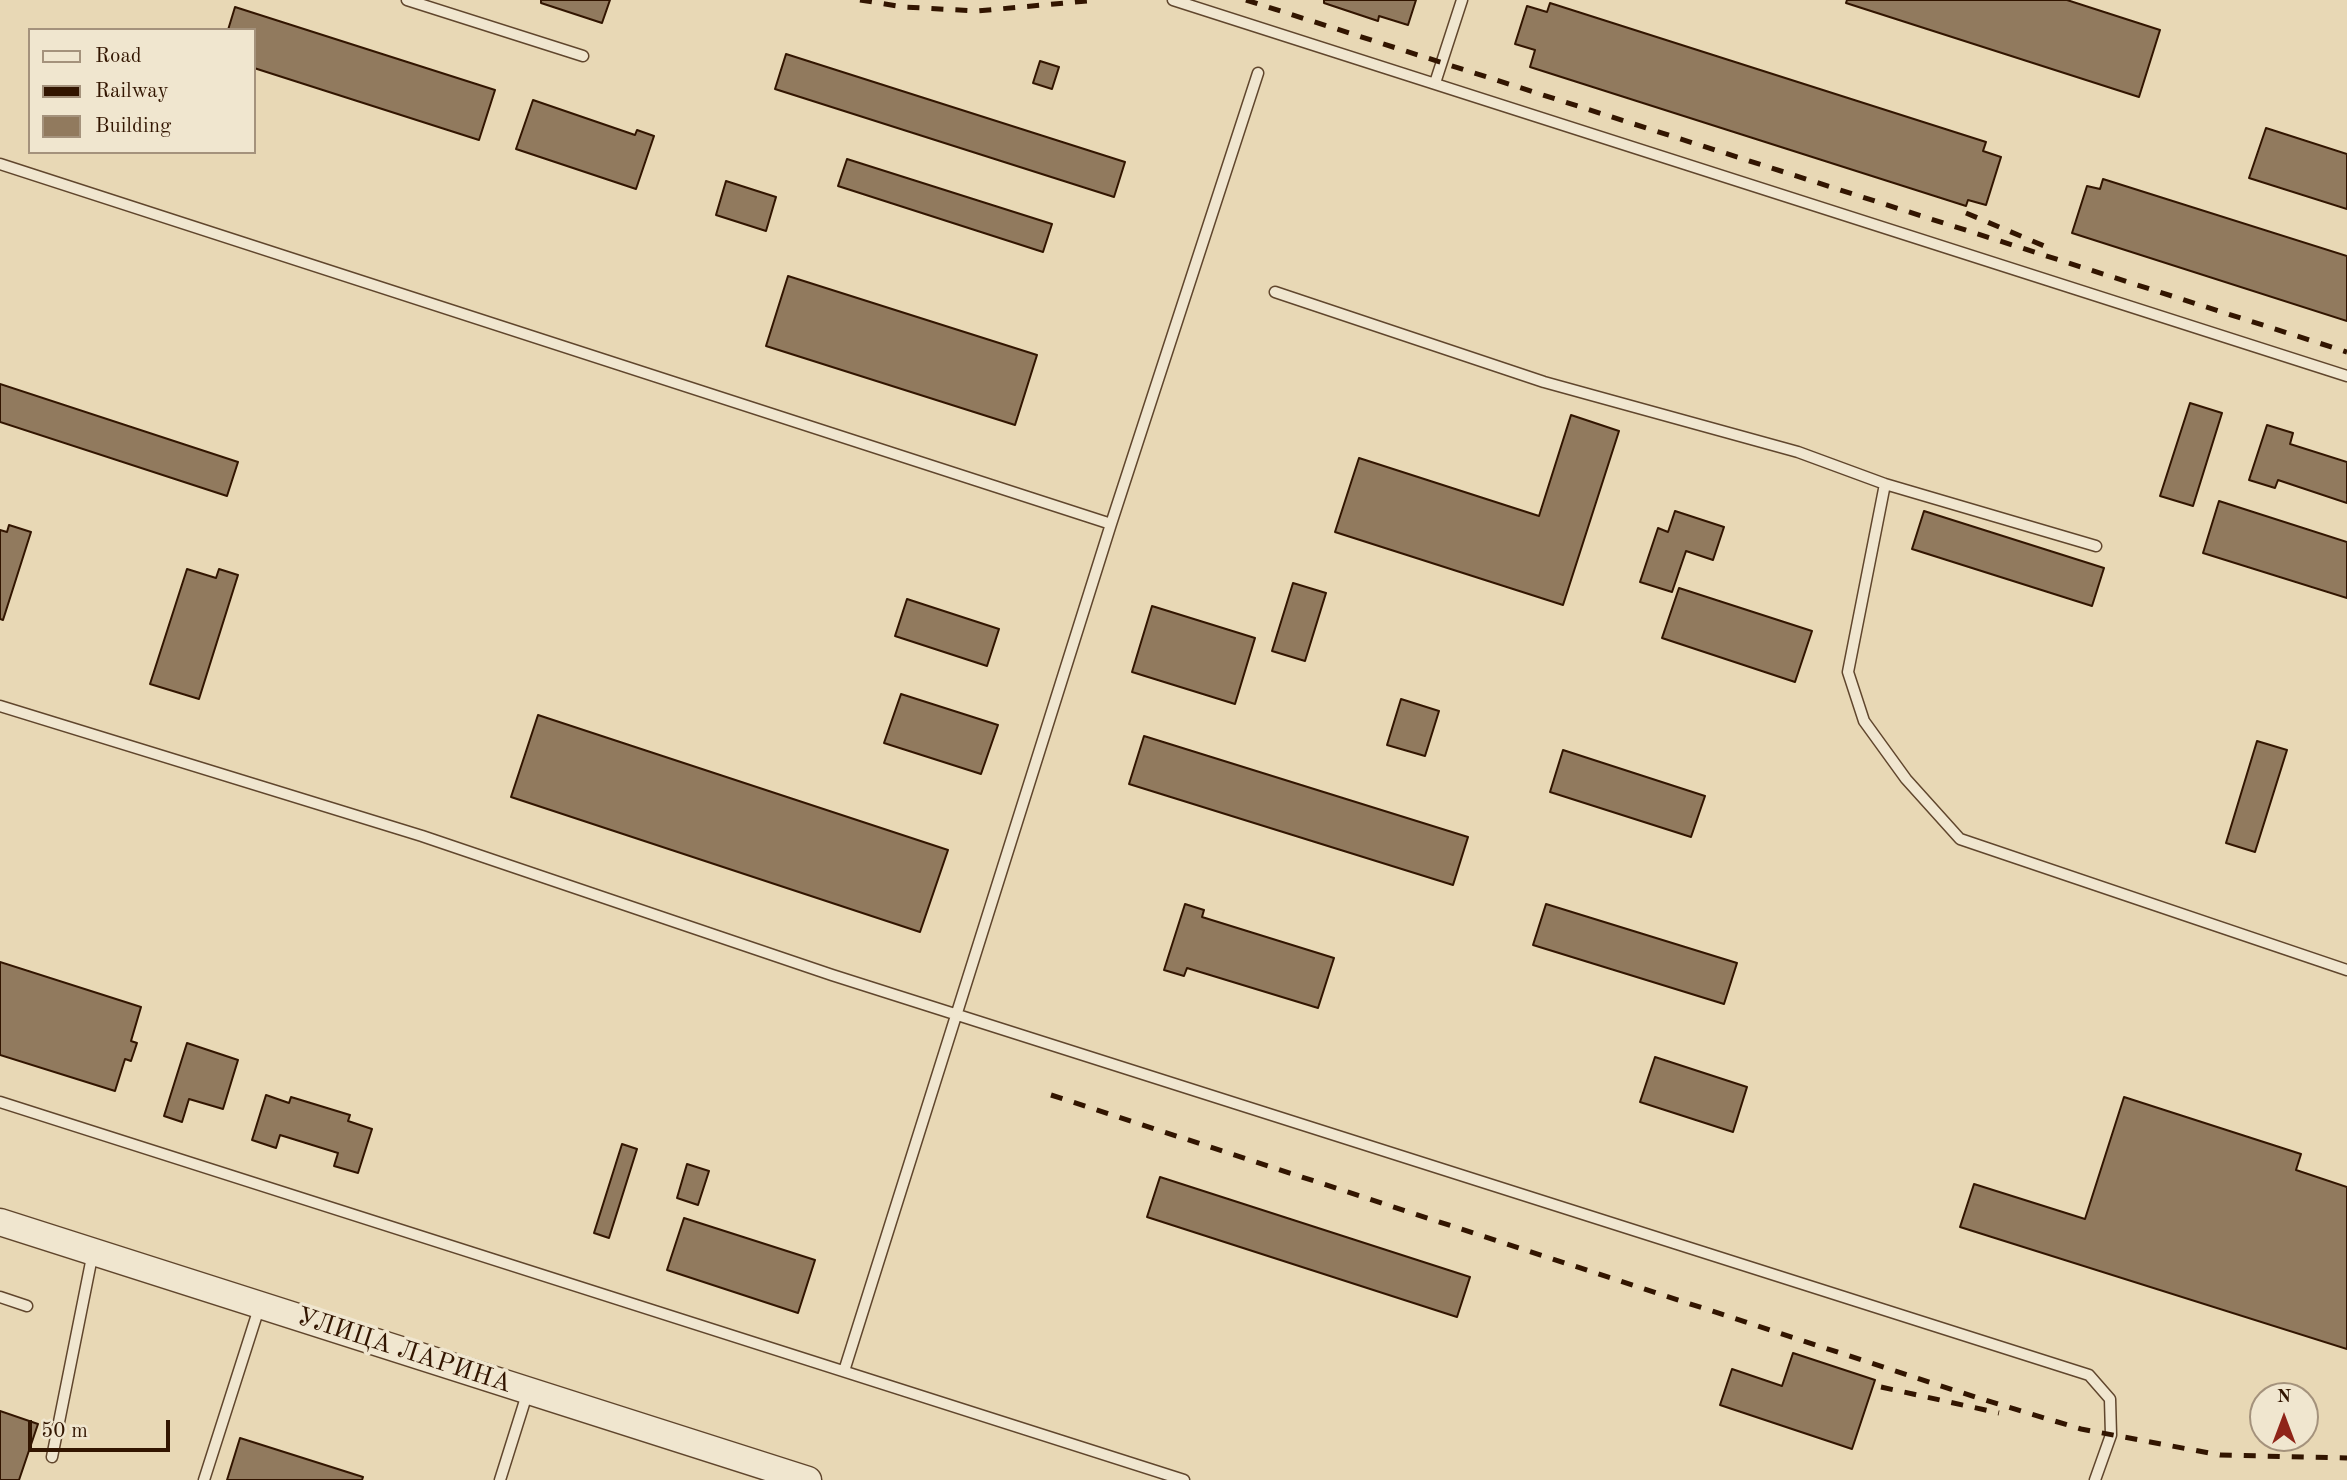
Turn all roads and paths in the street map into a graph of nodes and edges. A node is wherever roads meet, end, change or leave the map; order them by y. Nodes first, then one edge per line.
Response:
1 (408, 0) edge
2 (1173, 0) edge
3 (1462, 0) edge
4 (583, 56) dead end
5 (1258, 73) dead end
6 (1435, 83) junction
7 (0, 164) edge
8 (1275, 292) dead end
9 (2347, 376) edge
10 (1885, 484) junction
11 (1111, 524) junction
12 (2096, 546) dead end
13 (0, 706) edge
14 (2347, 970) edge
15 (955, 1014) junction
16 (0, 1102) edge
17 (0, 1222) edge
18 (93, 1252) junction
19 (0, 1297) edge
20 (260, 1305) junction
21 (27, 1306) dead end
22 (844, 1371) junction
23 (528, 1391) junction
24 (51, 1457) dead end
25 (204, 1480) edge
26 (500, 1480) edge
27 (807, 1480) edge
28 (1185, 1480) edge
29 (2095, 1480) edge

1 - 4 lane
2 - 6 lane
3 - 6 lane
5 - 11 lane
6 - 9 lane
7 - 11 lane
8 - 10 lane
10 - 12 lane
10 - 14 lane
11 - 15 lane
13 - 15 lane
15 - 22 lane
15 - 29 lane
16 - 22 lane
17 - 18 street, УЛИЦА ЛАРИНА
18 - 20 street, УЛИЦА ЛАРИНА
18 - 24 lane
19 - 21 lane
20 - 23 street, УЛИЦА ЛАРИНА
20 - 25 lane
22 - 28 lane
23 - 26 lane
23 - 27 street, УЛИЦА ЛАРИНА

